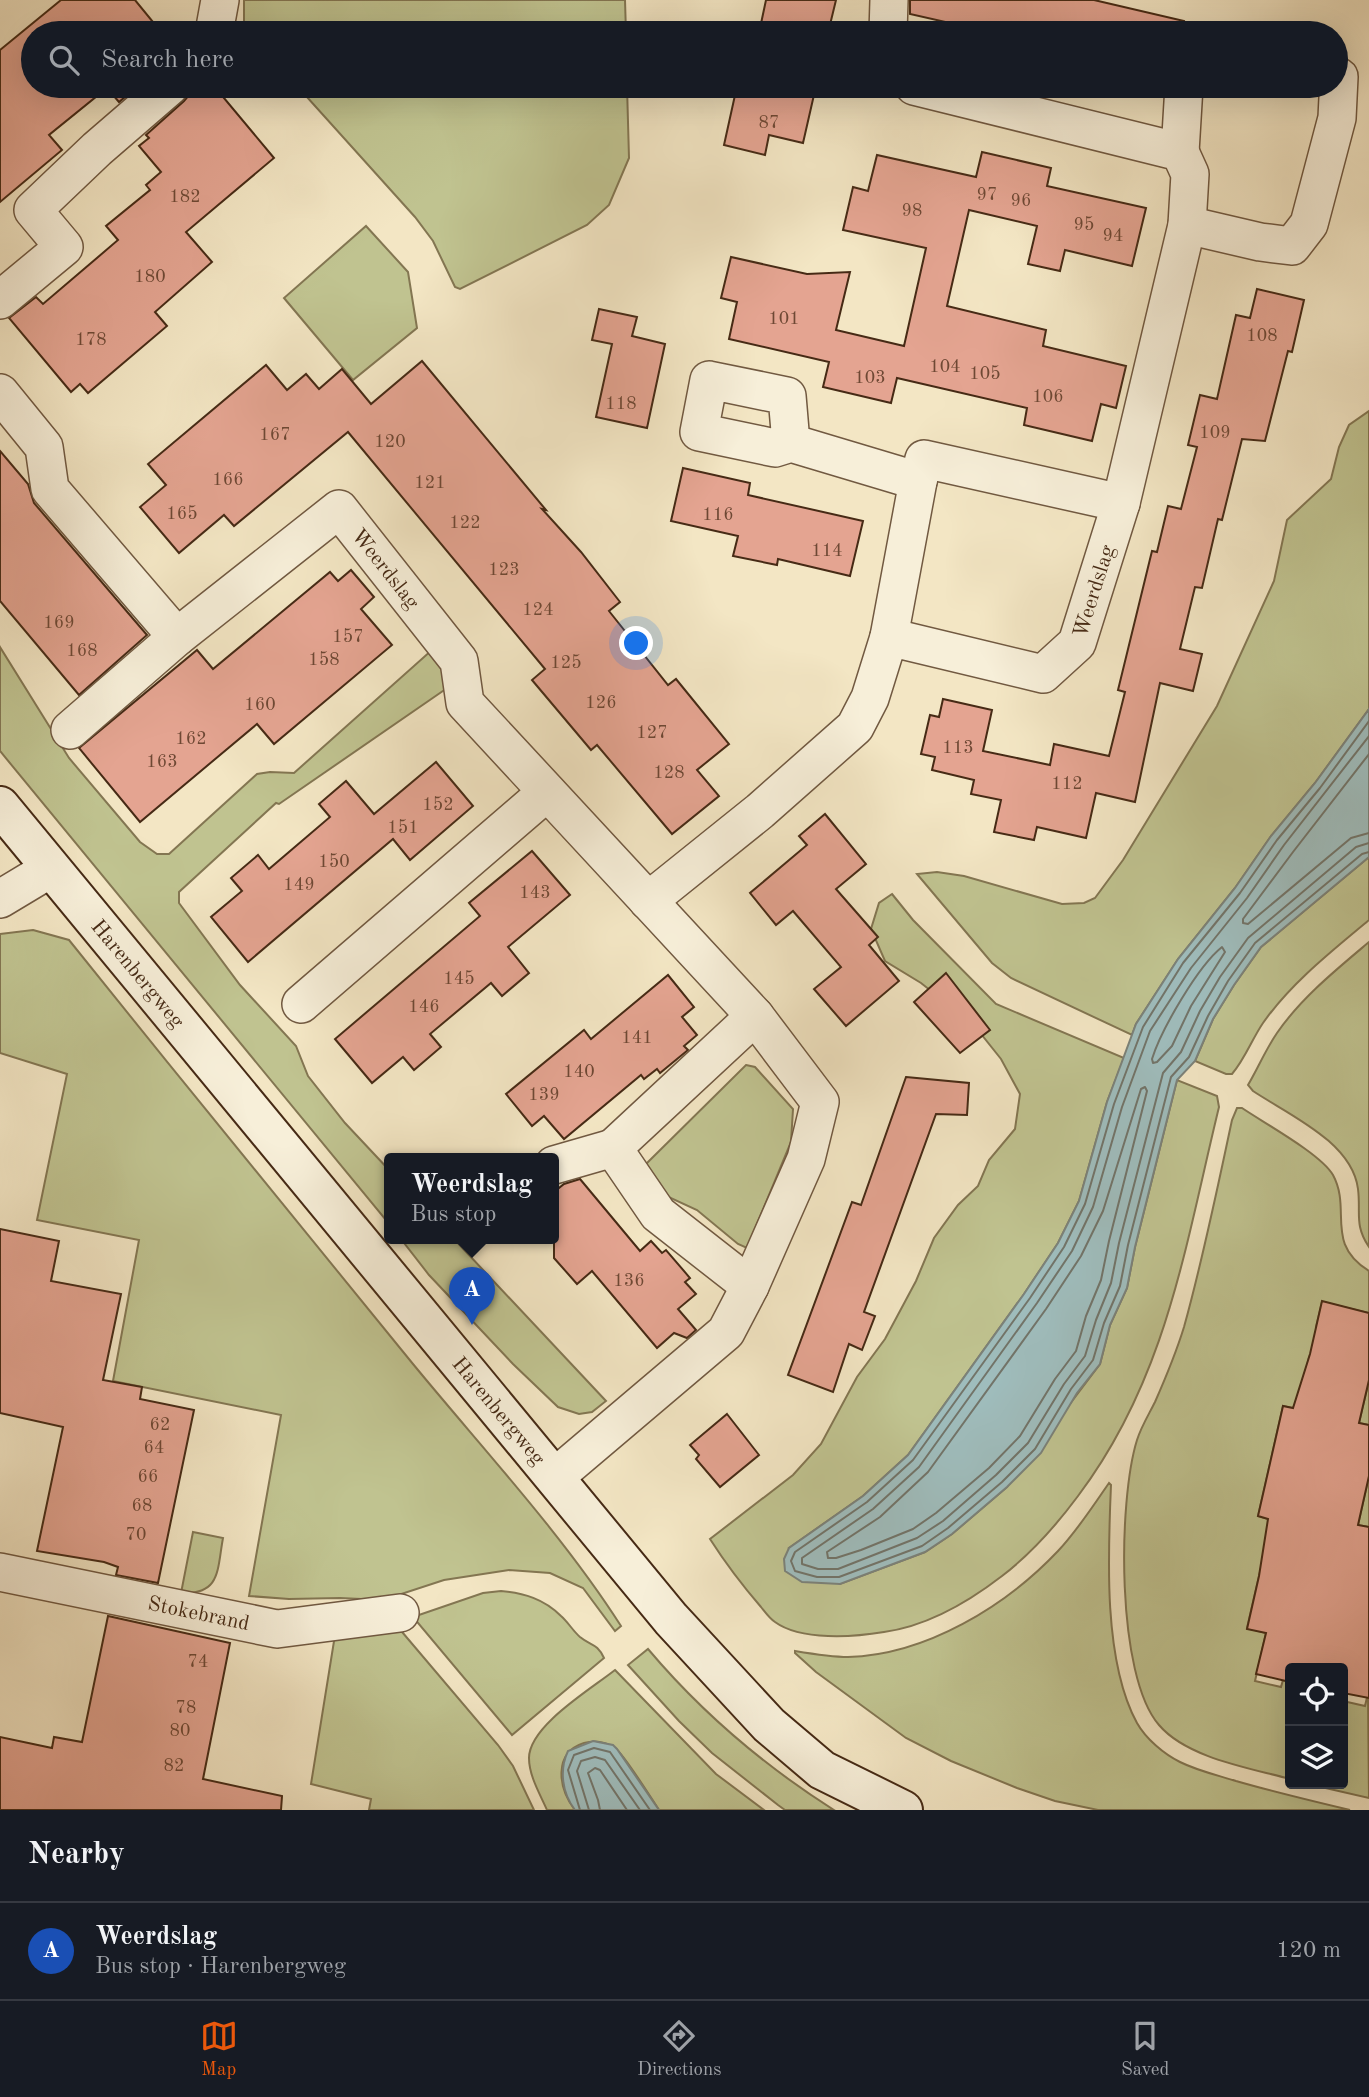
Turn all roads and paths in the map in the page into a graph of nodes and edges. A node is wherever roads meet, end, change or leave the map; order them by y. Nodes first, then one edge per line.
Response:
1 (220, 0) edge
2 (889, 0) edge
3 (216, 21) edge
4 (888, 21) edge
5 (156, 98) edge
6 (962, 98) edge
7 (1183, 98) edge
8 (1338, 98) edge
9 (1180, 152) junction
10 (1187, 225) junction
11 (0, 300) edge
12 (0, 393) edge
13 (791, 443) dead end
14 (918, 481) junction
15 (1121, 503) junction
16 (177, 637) junction
17 (889, 637) junction
18 (70, 730) dead end
19 (547, 792) junction
20 (0, 806) edge
21 (50, 869) junction
22 (0, 899) edge
23 (648, 901) junction
24 (302, 1004) dead end
25 (755, 1016) junction
26 (613, 1147) junction
27 (559, 1164) edge
28 (750, 1286) junction
29 (555, 1477) junction
30 (0, 1572) edge
31 (400, 1613) dead end
32 (903, 1810) edge

1 - 3 street
2 - 4 street
5 - 11 street
6 - 9 street
7 - 9 street, Weerdslag
8 - 10 street
9 - 10 street, Weerdslag
10 - 15 street, Weerdslag
12 - 16 street
13 - 14 street
14 - 15 street
14 - 17 street
15 - 17 street, Weerdslag
16 - 18 street, Weerdslag
16 - 19 street, Weerdslag
17 - 23 street
19 - 23 street, Weerdslag
19 - 24 street
20 - 21 street, Harenbergweg
21 - 22 street
21 - 29 street, Harenbergweg
23 - 25 street, Weerdslag
25 - 26 street
25 - 28 street, Weerdslag
26 - 27 street
26 - 28 street
28 - 29 street, Weerdslag
29 - 32 street, Harenbergweg
30 - 31 street, Stokebrand

